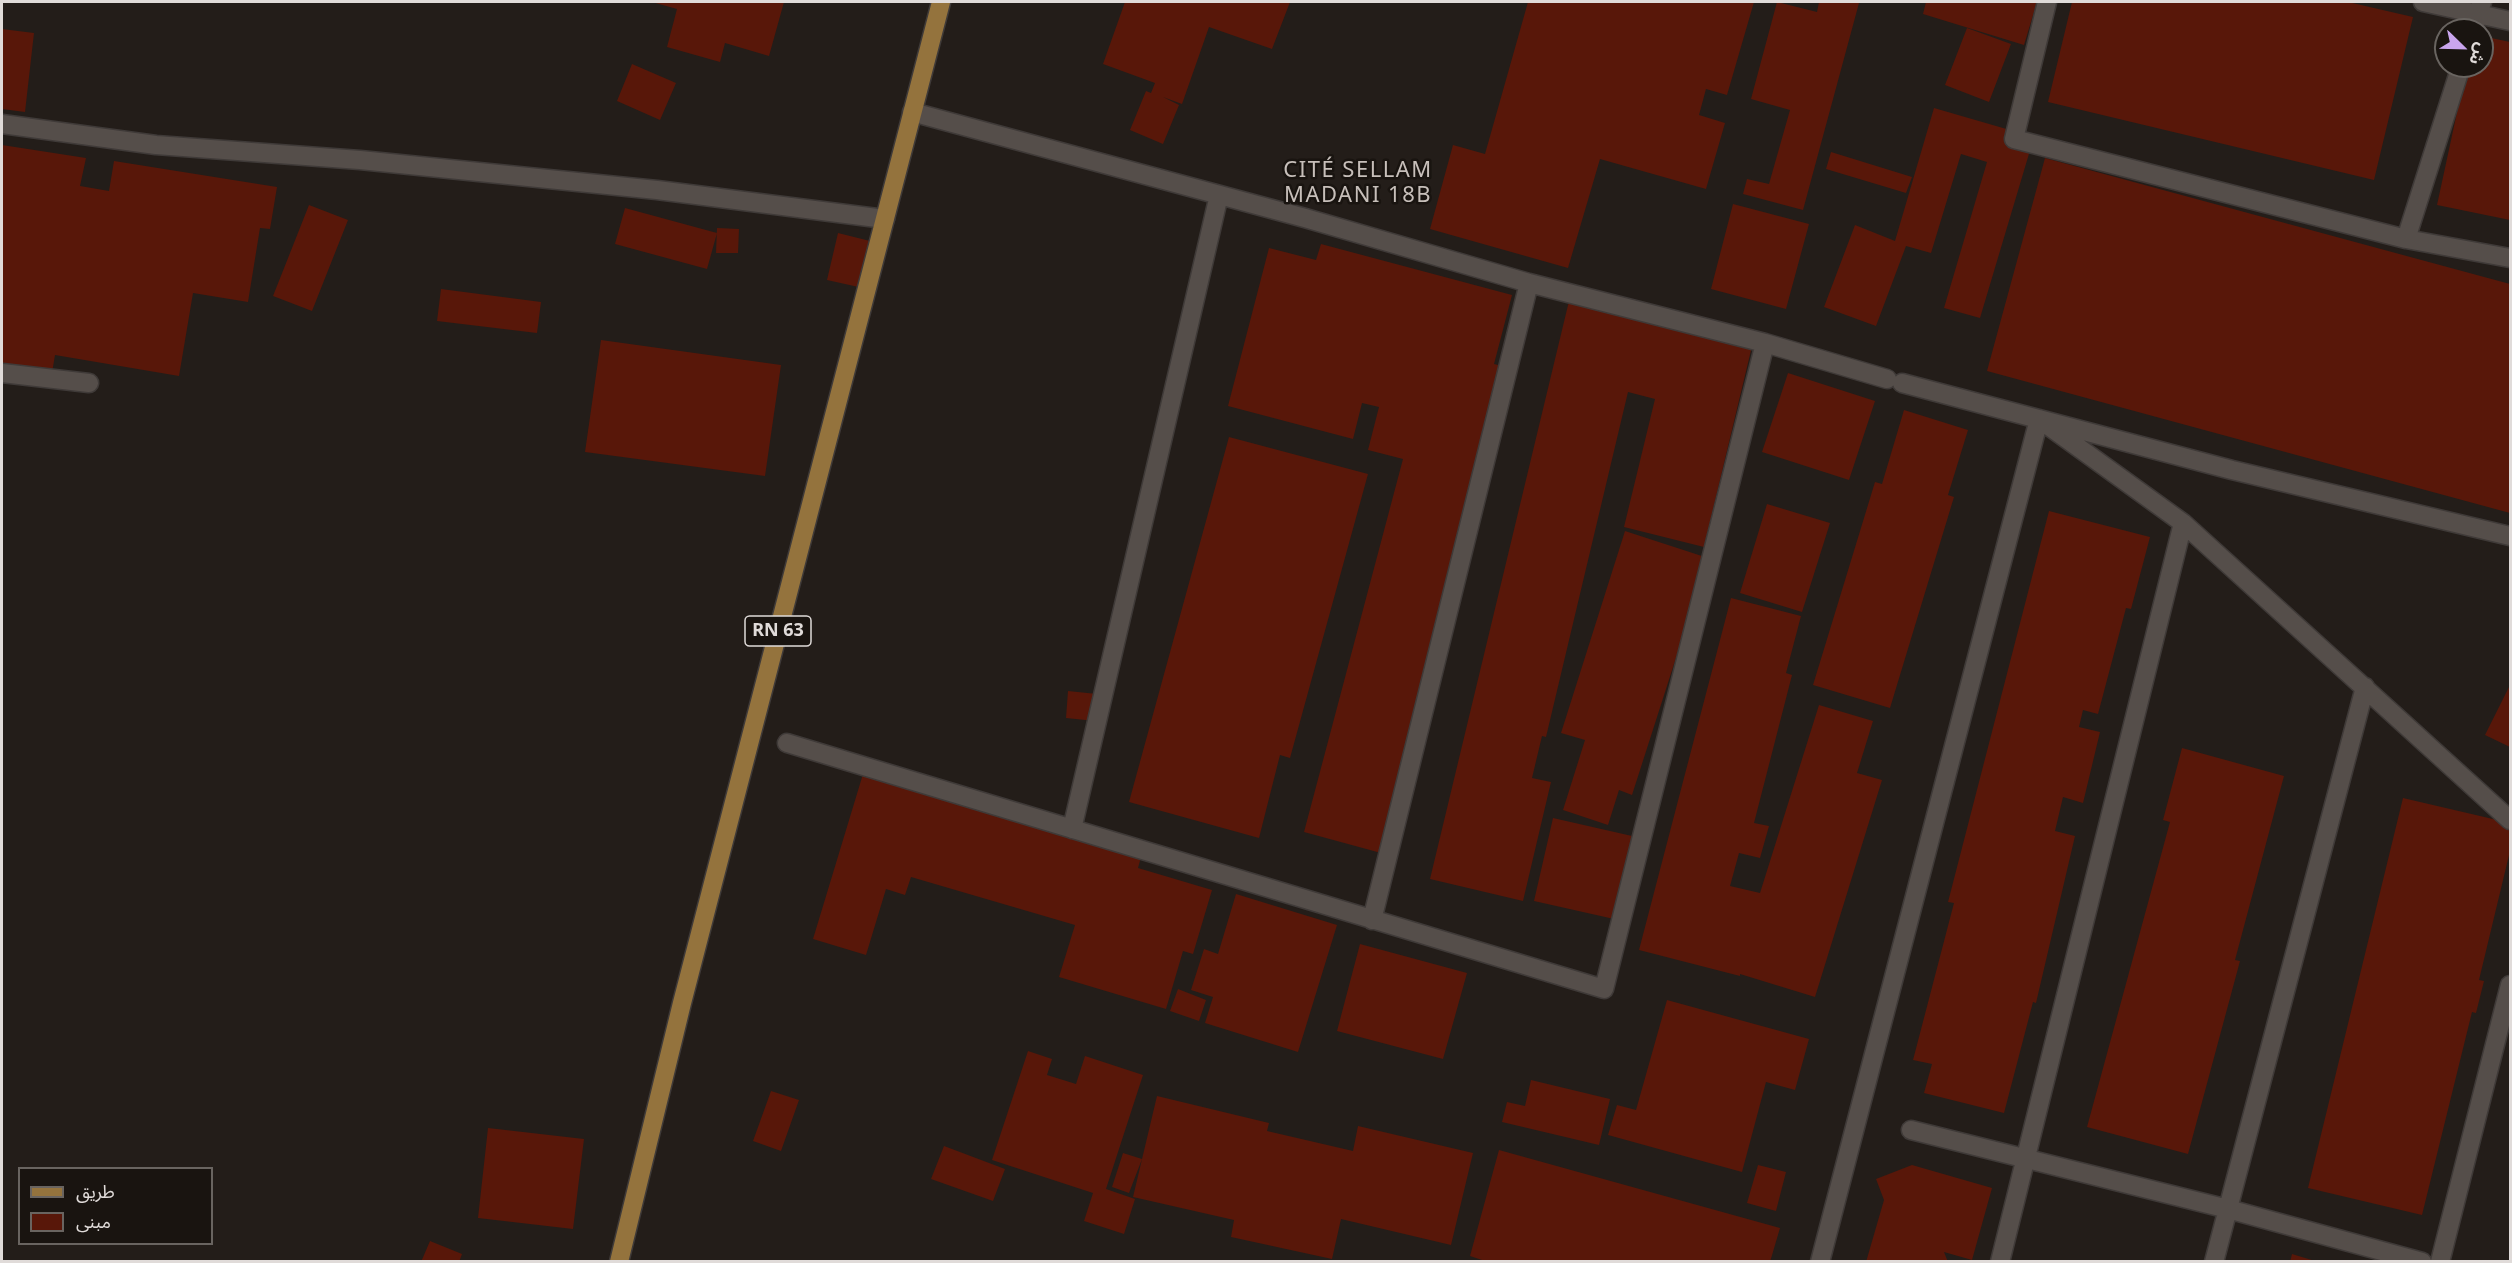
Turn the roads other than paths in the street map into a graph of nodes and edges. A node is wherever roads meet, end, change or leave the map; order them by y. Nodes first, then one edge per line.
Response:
1 (941, 2) edge
2 (2048, 2) edge
3 (2423, 2) edge
4 (2477, 15) edge
5 (2511, 21) edge
6 (2457, 78) edge
7 (912, 112) junction
8 (2, 124) edge
9 (1219, 195) junction
10 (885, 219) junction
11 (2406, 239) junction
12 (2511, 258) edge
13 (1529, 283) junction
14 (1765, 343) junction
15 (2, 373) edge
16 (89, 383) dead end
17 (2039, 419) junction
18 (2183, 523) junction
19 (2511, 536) edge
20 (2365, 687) junction
21 (787, 743) dead end
22 (2511, 820) edge
23 (1072, 829) junction
24 (1372, 920) junction
25 (2511, 985) edge
26 (1911, 1130) dead end
27 (2025, 1158) junction
28 (2228, 1209) junction
29 (619, 1262) edge
30 (1820, 1262) edge
31 (2000, 1262) edge
32 (2214, 1262) edge
33 (2422, 1262) edge
34 (2440, 1262) edge

1 - 7 main road, RN 63
2 - 11 street
3 - 4 street
4 - 5 street
6 - 11 street
7 - 9 street
7 - 10 main road, RN 63
8 - 10 street
9 - 13 street
9 - 23 street
10 - 29 main road, RN 63
11 - 12 street
13 - 14 street
13 - 24 street
14 - 17 street
14 - 24 street
15 - 16 street
17 - 18 street
17 - 19 street
17 - 30 street
18 - 20 street
18 - 27 street
20 - 22 street
20 - 28 street
21 - 23 street
23 - 24 street
25 - 34 street
26 - 27 street
27 - 28 street
27 - 31 street
28 - 32 street
28 - 33 street

